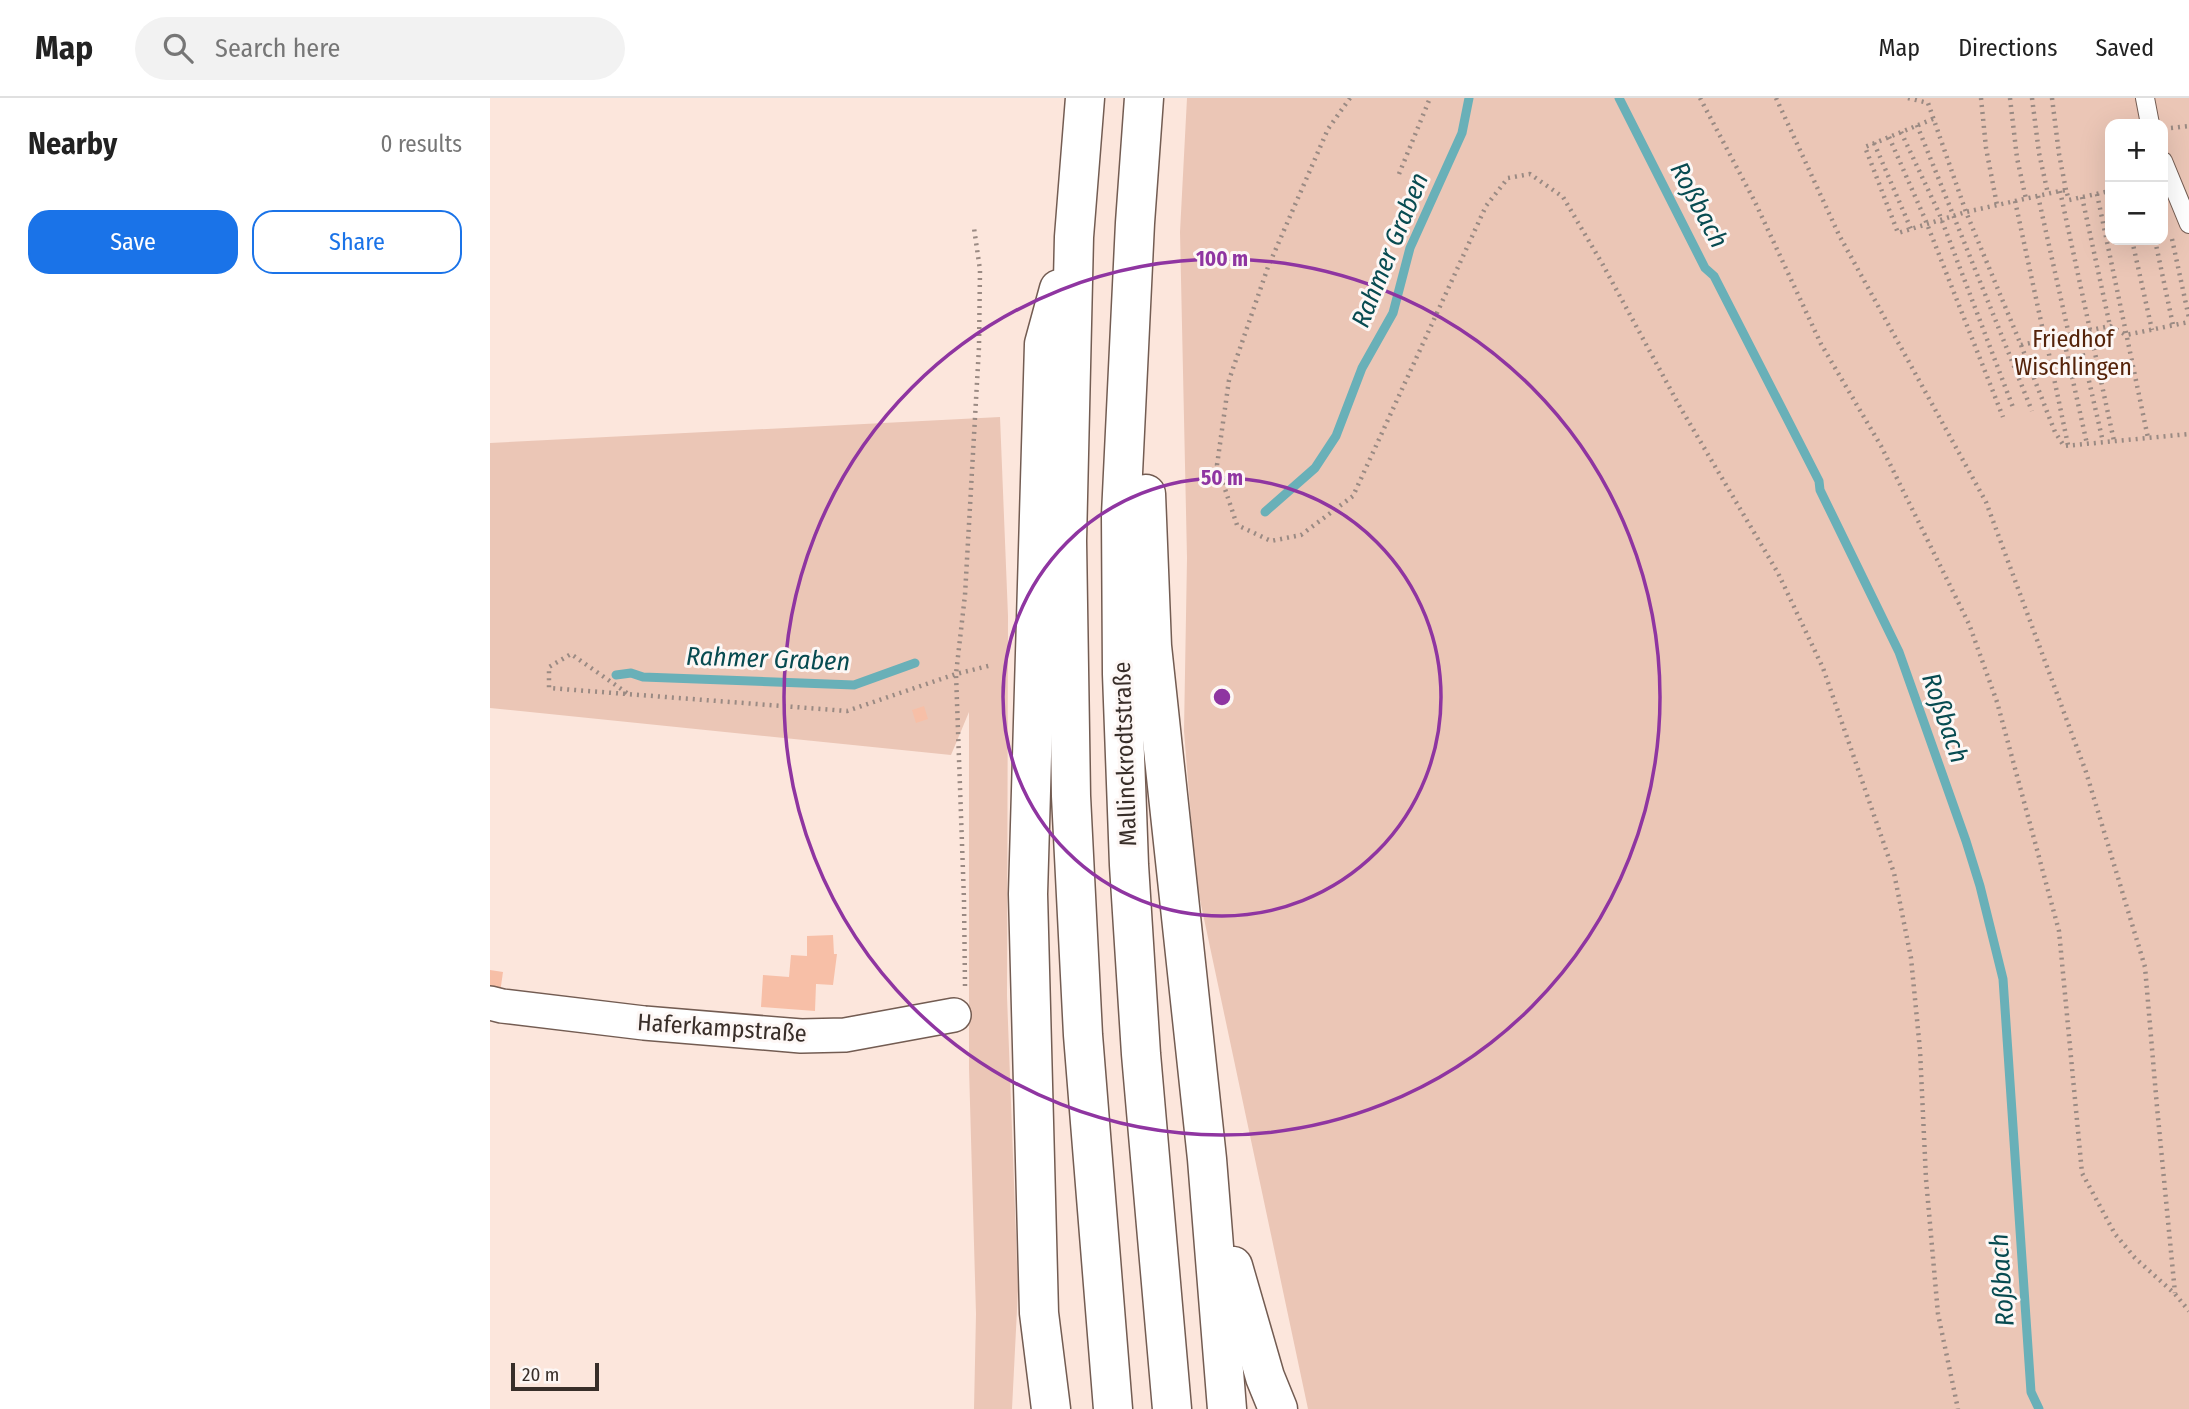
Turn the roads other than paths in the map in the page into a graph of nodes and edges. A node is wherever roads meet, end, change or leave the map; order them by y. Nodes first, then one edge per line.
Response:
1 (1085, 98) edge
2 (1144, 98) edge
3 (2145, 98) edge
4 (2149, 119) edge
5 (2168, 173) edge
6 (1135, 223) junction
7 (2189, 224) edge
8 (1074, 237) junction
9 (490, 1003) edge
10 (954, 1015) road end
11 (1207, 1159) junction
12 (1039, 1313) junction
13 (1029, 1409) edge
14 (1051, 1409) edge
15 (1113, 1409) edge
16 (1172, 1409) edge
17 (1227, 1409) edge
18 (1278, 1409) edge

1 - 8 highway
2 - 6 highway, Mallinckrodtstraße
3 - 4 lane
5 - 7 lane
6 - 11 highway
6 - 16 highway, Mallinckrodtstraße
8 - 12 highway
8 - 15 highway
9 - 10 street, Haferkampstraße
11 - 17 highway
11 - 18 highway
12 - 13 highway
12 - 14 highway

